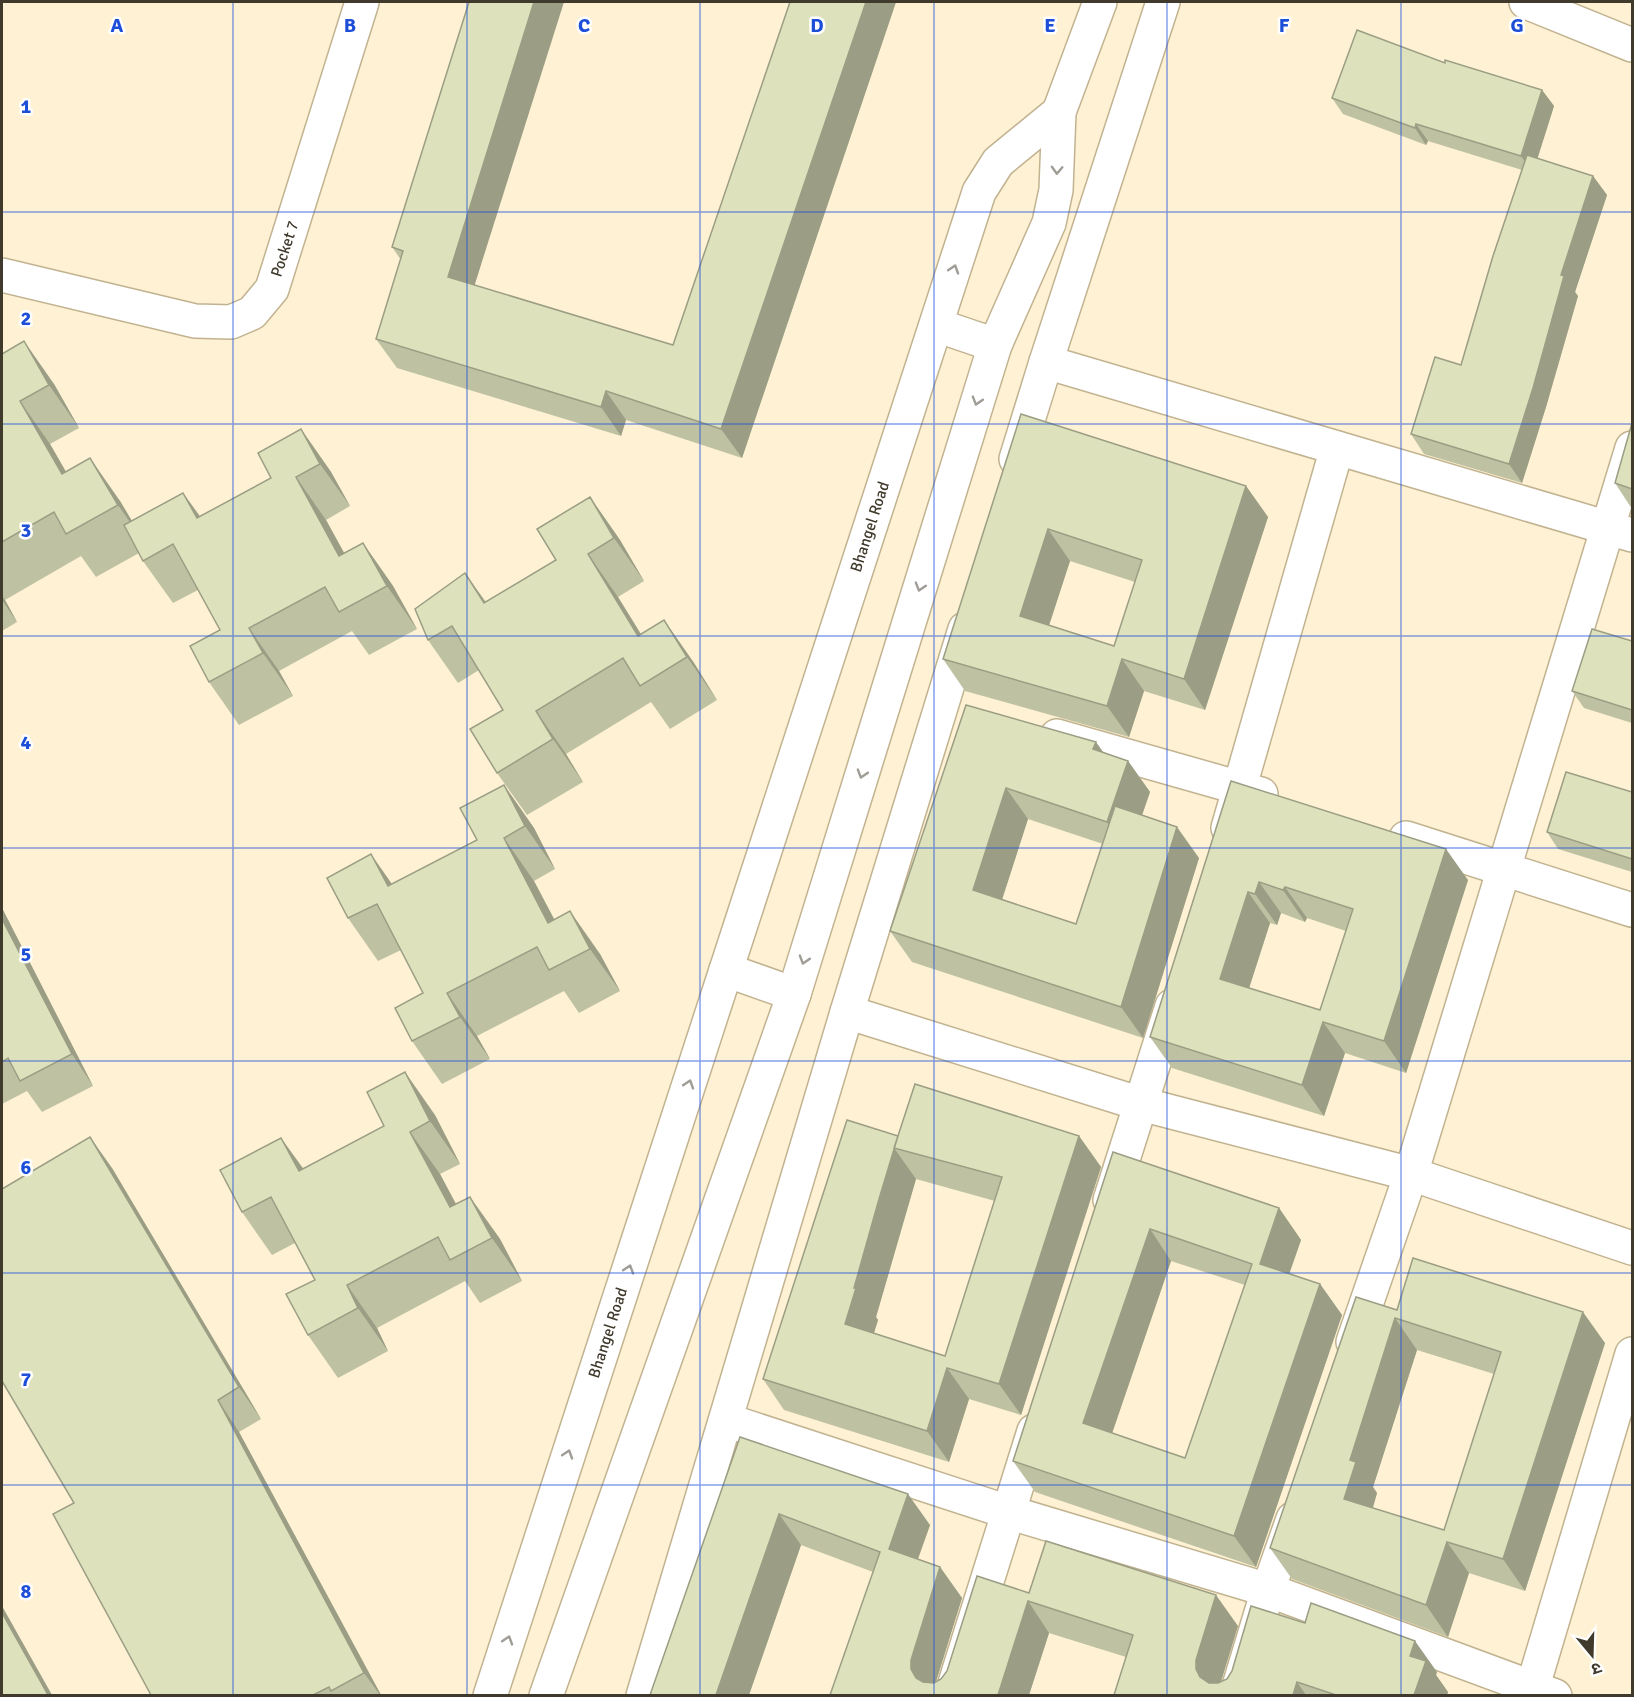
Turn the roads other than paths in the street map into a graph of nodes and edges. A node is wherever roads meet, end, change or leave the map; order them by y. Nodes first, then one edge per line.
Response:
1 (362, 2) edge
2 (1100, 2) edge
3 (1163, 2) edge
4 (1526, 2) edge
5 (1632, 45) edge
6 (1059, 112) junction
7 (2, 275) edge
8 (936, 325) junction
9 (995, 345) junction
10 (1046, 362) junction
11 (1338, 448) junction
12 (1632, 448) edge
13 (1008, 487) edge
14 (1620, 531) edge
15 (974, 601) edge
16 (1023, 726) edge
17 (1241, 788) junction
18 (1285, 801) edge
19 (1373, 828) edge
20 (1219, 855) edge
21 (1505, 868) junction
22 (1632, 910) edge
23 (726, 970) junction
24 (1180, 979) edge
25 (794, 994) junction
26 (847, 1012) junction
27 (1141, 1104) junction
28 (1411, 1174) junction
29 (1100, 1228) edge
30 (1632, 1248) edge
31 (1632, 1354) edge
32 (1345, 1366) edge
33 (1045, 1399) edge
34 (726, 1420) junction
35 (1303, 1489) edge
36 (1008, 1512) junction
37 (1268, 1590) junction
38 (1539, 1693) edge
39 (490, 1695) edge
40 (546, 1695) edge
41 (643, 1695) edge
42 (951, 1695) edge
43 (1236, 1695) edge

1 - 7 street, Pocket 7
2 - 6 street
3 - 10 street
4 - 5 street
8 -> 6 street, Bhangel Road
6 -> 9 street
8 - 9 street
8 - 23 street, Bhangel Road
9 -> 25 street
10 - 11 street
10 - 13 street
11 - 14 street
11 - 17 street
12 - 14 street
14 - 21 street
15 - 26 street
16 - 17 street
17 - 18 street
17 - 20 street
19 - 21 street
21 - 22 street
21 - 28 street
23 - 25 street
39 -> 23 street, Bhangel Road
24 - 27 street
25 - 40 street
26 - 27 street
26 - 34 street
27 - 28 street
27 - 29 street
28 - 30 street
28 - 32 street
31 - 38 street
33 - 36 street
34 - 36 street
34 - 41 street
35 - 37 street
36 - 37 street
36 - 42 street
37 - 38 street
37 - 43 street

